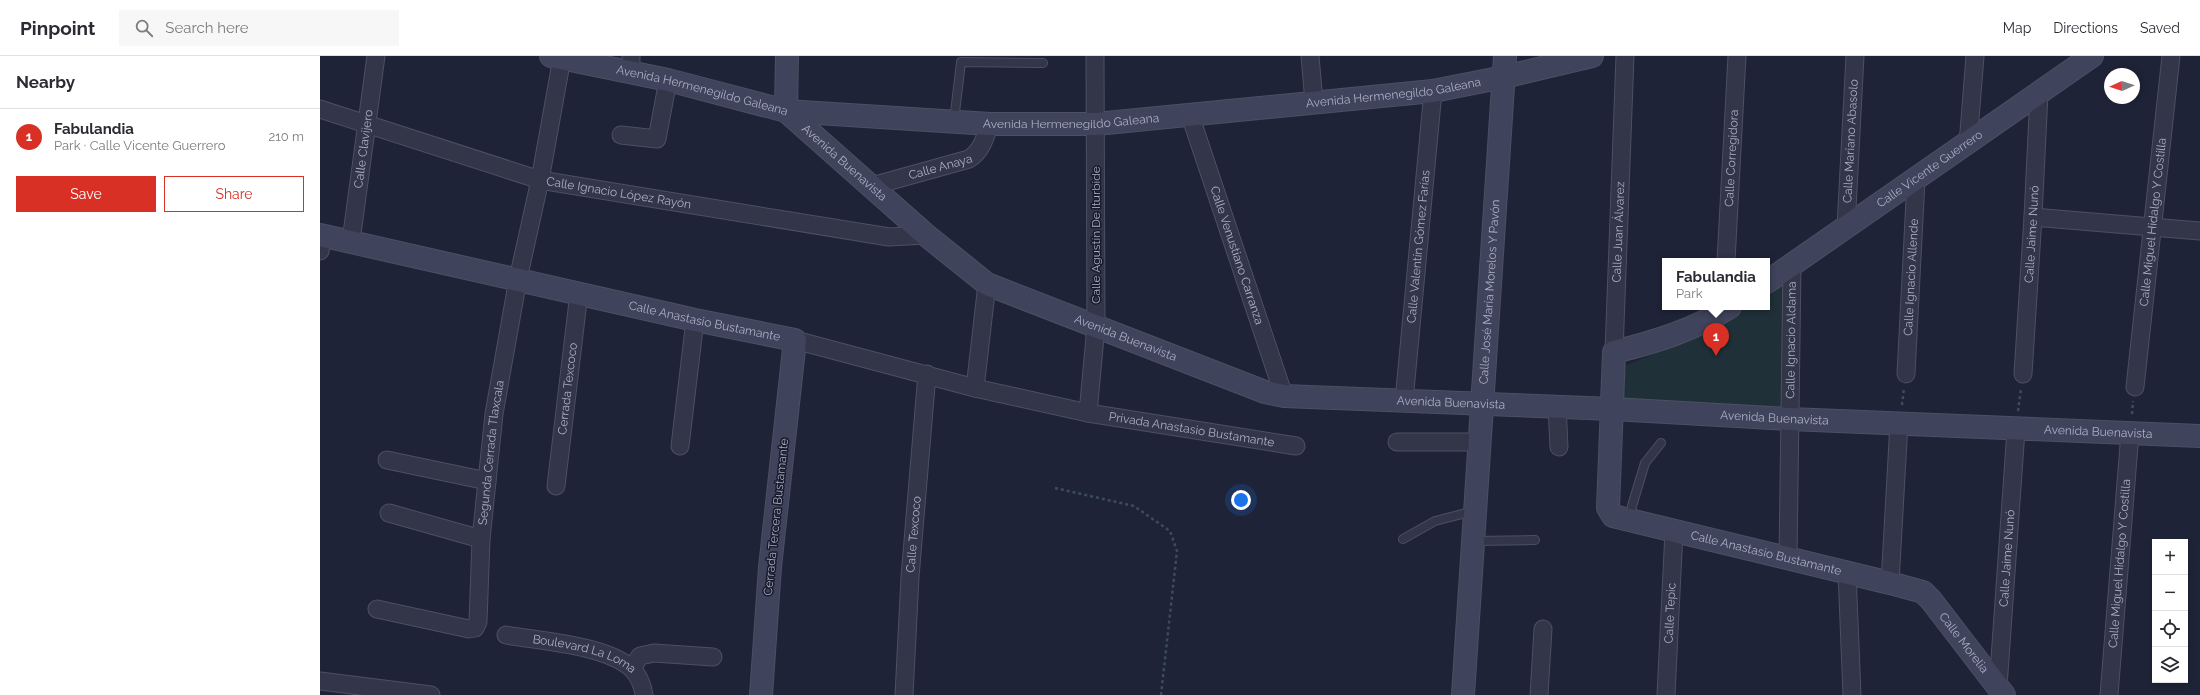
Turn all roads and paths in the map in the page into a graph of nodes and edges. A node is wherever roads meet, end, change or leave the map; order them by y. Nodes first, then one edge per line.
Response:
1 (376, 56) edge
2 (787, 56) edge
3 (1095, 56) edge
4 (1310, 56) edge
5 (1505, 56) edge
6 (1592, 56) edge
7 (1625, 56) edge
8 (1737, 56) edge
9 (1855, 56) edge
10 (1974, 56) edge
11 (2171, 56) edge
12 (556, 57) edge
13 (2088, 57) edge
14 (1043, 63) dead end
15 (631, 64) edge
16 (1504, 77) junction
17 (668, 80) junction
18 (1433, 91) junction
19 (2039, 94) junction
20 (1314, 102) junction
21 (320, 109) edge
22 (786, 111) junction
23 (1190, 115) junction
24 (954, 122) junction
25 (366, 124) junction
26 (990, 124) junction
27 (1096, 124) junction
28 (621, 134) dead end
29 (1968, 144) junction
30 (540, 180) junction
31 (1916, 180) junction
32 (872, 186) junction
33 (2033, 217) junction
34 (2151, 226) junction
35 (1846, 227) junction
36 (2200, 231) edge
37 (926, 235) junction
38 (321, 240) edge
39 (351, 241) junction
40 (1726, 258) edge
41 (1792, 265) junction
42 (518, 279) junction
43 (1770, 280) edge
44 (987, 284) junction
45 (579, 293) junction
46 (1723, 310) edge
47 (695, 320) junction
48 (1096, 326) junction
49 (795, 340) junction
50 (1614, 352) junction
51 (927, 374) junction
52 (1906, 374) joint
53 (2022, 374) joint
54 (2135, 387) joint
55 (975, 388) junction
56 (1284, 396) junction
57 (1404, 401) junction
58 (1482, 404) junction
59 (1557, 406) junction
60 (1613, 409) junction
61 (1088, 413) junction
62 (1790, 419) junction
63 (1900, 423) junction
64 (2016, 430) junction
65 (2130, 433) junction
66 (2200, 436) edge
67 (1397, 442) dead end
68 (1479, 442) junction
69 (1661, 443) dead end
70 (680, 446) dead end
71 (1296, 446) dead end
72 (1559, 447) dead end
73 (387, 460) dead end
74 (487, 481) junction
75 (556, 486) dead end
76 (1055, 488) dead end
77 (1475, 511) junction
78 (389, 513) dead end
79 (1620, 517) junction
80 (1674, 531) junction
81 (481, 539) junction
82 (1403, 539) dead end
83 (1535, 540) dead end
84 (1472, 541) junction
85 (1788, 559) junction
86 (1847, 572) junction
87 (1890, 583) junction
88 (1922, 592) joint
89 (377, 609) dead end
90 (1543, 629) dead end
91 (506, 635) dead end
92 (713, 657) dead end
93 (632, 668) junction
94 (320, 681) edge
95 (2001, 691) edge
96 (431, 695) edge
97 (644, 695) edge
98 (761, 695) edge
99 (904, 695) edge
100 (1161, 695) edge
101 (1463, 695) edge
102 (1539, 695) edge
103 (1666, 695) edge
104 (1852, 695) edge
105 (2109, 695) edge

1 - 25 street, Calle Clavijero
2 - 22 main road
3 - 27 street, Calle Agustín De Iturbide
4 - 20 street
5 - 16 main road, Calle José María Morelos Y Pavón
6 - 16 main road, Avenida Hermenegildo Galeana
7 - 50 street, Calle Juan Álvarez
8 - 40 street, Calle Corregidora
9 - 35 street, Calle Mariano Abasolo
10 - 29 street
11 - 34 street, Calle Miguel Hidalgo Y Costilla
12 - 15 main road, Avenida Hermenegildo Galeana
12 - 30 street, Segunda Cerrada Tlaxcala
13 - 19 main road, Calle Vicente Guerrero
14 - 24 lane
15 - 17 main road, Avenida Hermenegildo Galeana
16 - 18 main road, Avenida Hermenegildo Galeana
16 - 58 main road, Calle José María Morelos Y Pavón
17 - 22 main road, Avenida Hermenegildo Galeana
17 - 28 street
18 - 20 main road, Avenida Hermenegildo Galeana
18 - 57 street, Calle Valentín Gómez Farías
19 - 29 main road, Calle Vicente Guerrero
19 - 33 street, Calle Jaime Nunó
20 - 23 main road, Avenida Hermenegildo Galeana
21 - 25 street, Calle Ignacio López Rayón
22 - 24 main road, Avenida Hermenegildo Galeana
22 - 32 main road, Avenida Buenavista
23 - 27 main road, Avenida Hermenegildo Galeana
23 - 56 street, Calle Venustiano Carranza
24 - 26 main road, Avenida Hermenegildo Galeana
25 - 30 street, Calle Ignacio López Rayón
25 - 39 street, Calle Clavijero
26 - 27 main road, Avenida Hermenegildo Galeana
26 - 32 street, Calle Anaya
27 - 48 street, Calle Agustín De Iturbide
29 - 31 main road, Calle Vicente Guerrero
30 - 37 street, Calle Ignacio López Rayón
30 - 42 street, Segunda Cerrada Tlaxcala
31 - 35 main road, Calle Vicente Guerrero
31 - 52 street, Calle Ignacio Allende
32 - 37 main road, Avenida Buenavista
33 - 34 street
33 - 53 street, Calle Jaime Nunó
34 - 36 street
34 - 54 street, Calle Miguel Hidalgo Y Costilla
35 - 41 main road, Calle Vicente Guerrero
37 - 44 main road, Avenida Buenavista
38 - 39 main road, Calle Anastasio Bustamante
39 - 42 main road, Calle Anastasio Bustamante
41 - 43 main road, Calle Vicente Guerrero
41 - 62 street, Calle Ignacio Aldama
42 - 45 main road, Calle Anastasio Bustamante
42 - 74 street, Segunda Cerrada Tlaxcala
44 - 48 main road, Avenida Buenavista
44 - 55 street
45 - 47 main road, Calle Anastasio Bustamante
45 - 75 street, Cerrada Texcoco
46 - 50 main road
47 - 49 main road, Calle Anastasio Bustamante
47 - 70 street
48 - 56 main road, Avenida Buenavista
48 - 61 street, Calle Agustín De Iturbide
49 - 51 street, Calle Anastasio Bustamante
49 - 98 main road, Cerrada Tercera Bustamante
50 - 60 main road, Calle Juan Álvarez
51 - 55 street, Calle Anastasio Bustamante
51 - 99 street, Calle Texcoco
52 - 63 path
53 - 64 path
54 - 65 path
55 - 61 street, Calle Anastasio Bustamante
56 - 57 main road, Avenida Buenavista
57 - 58 main road, Avenida Buenavista
58 - 59 main road, Avenida Buenavista
58 - 68 main road, Calle José María Morelos Y Pavón
59 - 60 main road, Avenida Buenavista
59 - 72 street
60 - 62 main road, Avenida Buenavista
60 - 79 main road
61 - 71 street, Privada Anastasio Bustamante
62 - 63 main road, Avenida Buenavista
62 - 85 street, Calle Ignacio Aldama
63 - 64 main road, Avenida Buenavista
63 - 87 street
64 - 65 main road, Avenida Buenavista
64 - 95 street, Calle Jaime Nunó
65 - 66 main road, Avenida Buenavista
65 - 105 street, Calle Miguel Hidalgo Y Costilla
67 - 68 street
68 - 77 main road, Calle José María Morelos Y Pavón
69 - 79 lane
73 - 74 street
74 - 81 street, Segunda Cerrada Tlaxcala
76 - 100 path
77 - 82 lane
77 - 84 main road, Calle José María Morelos Y Pavón
78 - 81 street
79 - 80 main road, Calle Anastasio Bustamante
80 - 85 main road, Calle Anastasio Bustamante
80 - 103 street, Calle Tepic
81 - 89 street, Segunda Cerrada Tlaxcala
83 - 84 lane
84 - 101 main road, Calle José María Morelos Y Pavón
85 - 86 main road, Calle Anastasio Bustamante
86 - 87 main road, Calle Anastasio Bustamante
86 - 104 street
87 - 88 main road, Calle Anastasio Bustamante
88 - 95 main road, Calle Morelia
90 - 102 street
91 - 93 street, Boulevard La Loma
92 - 93 street
93 - 97 street, Boulevard La Loma
94 - 96 street

